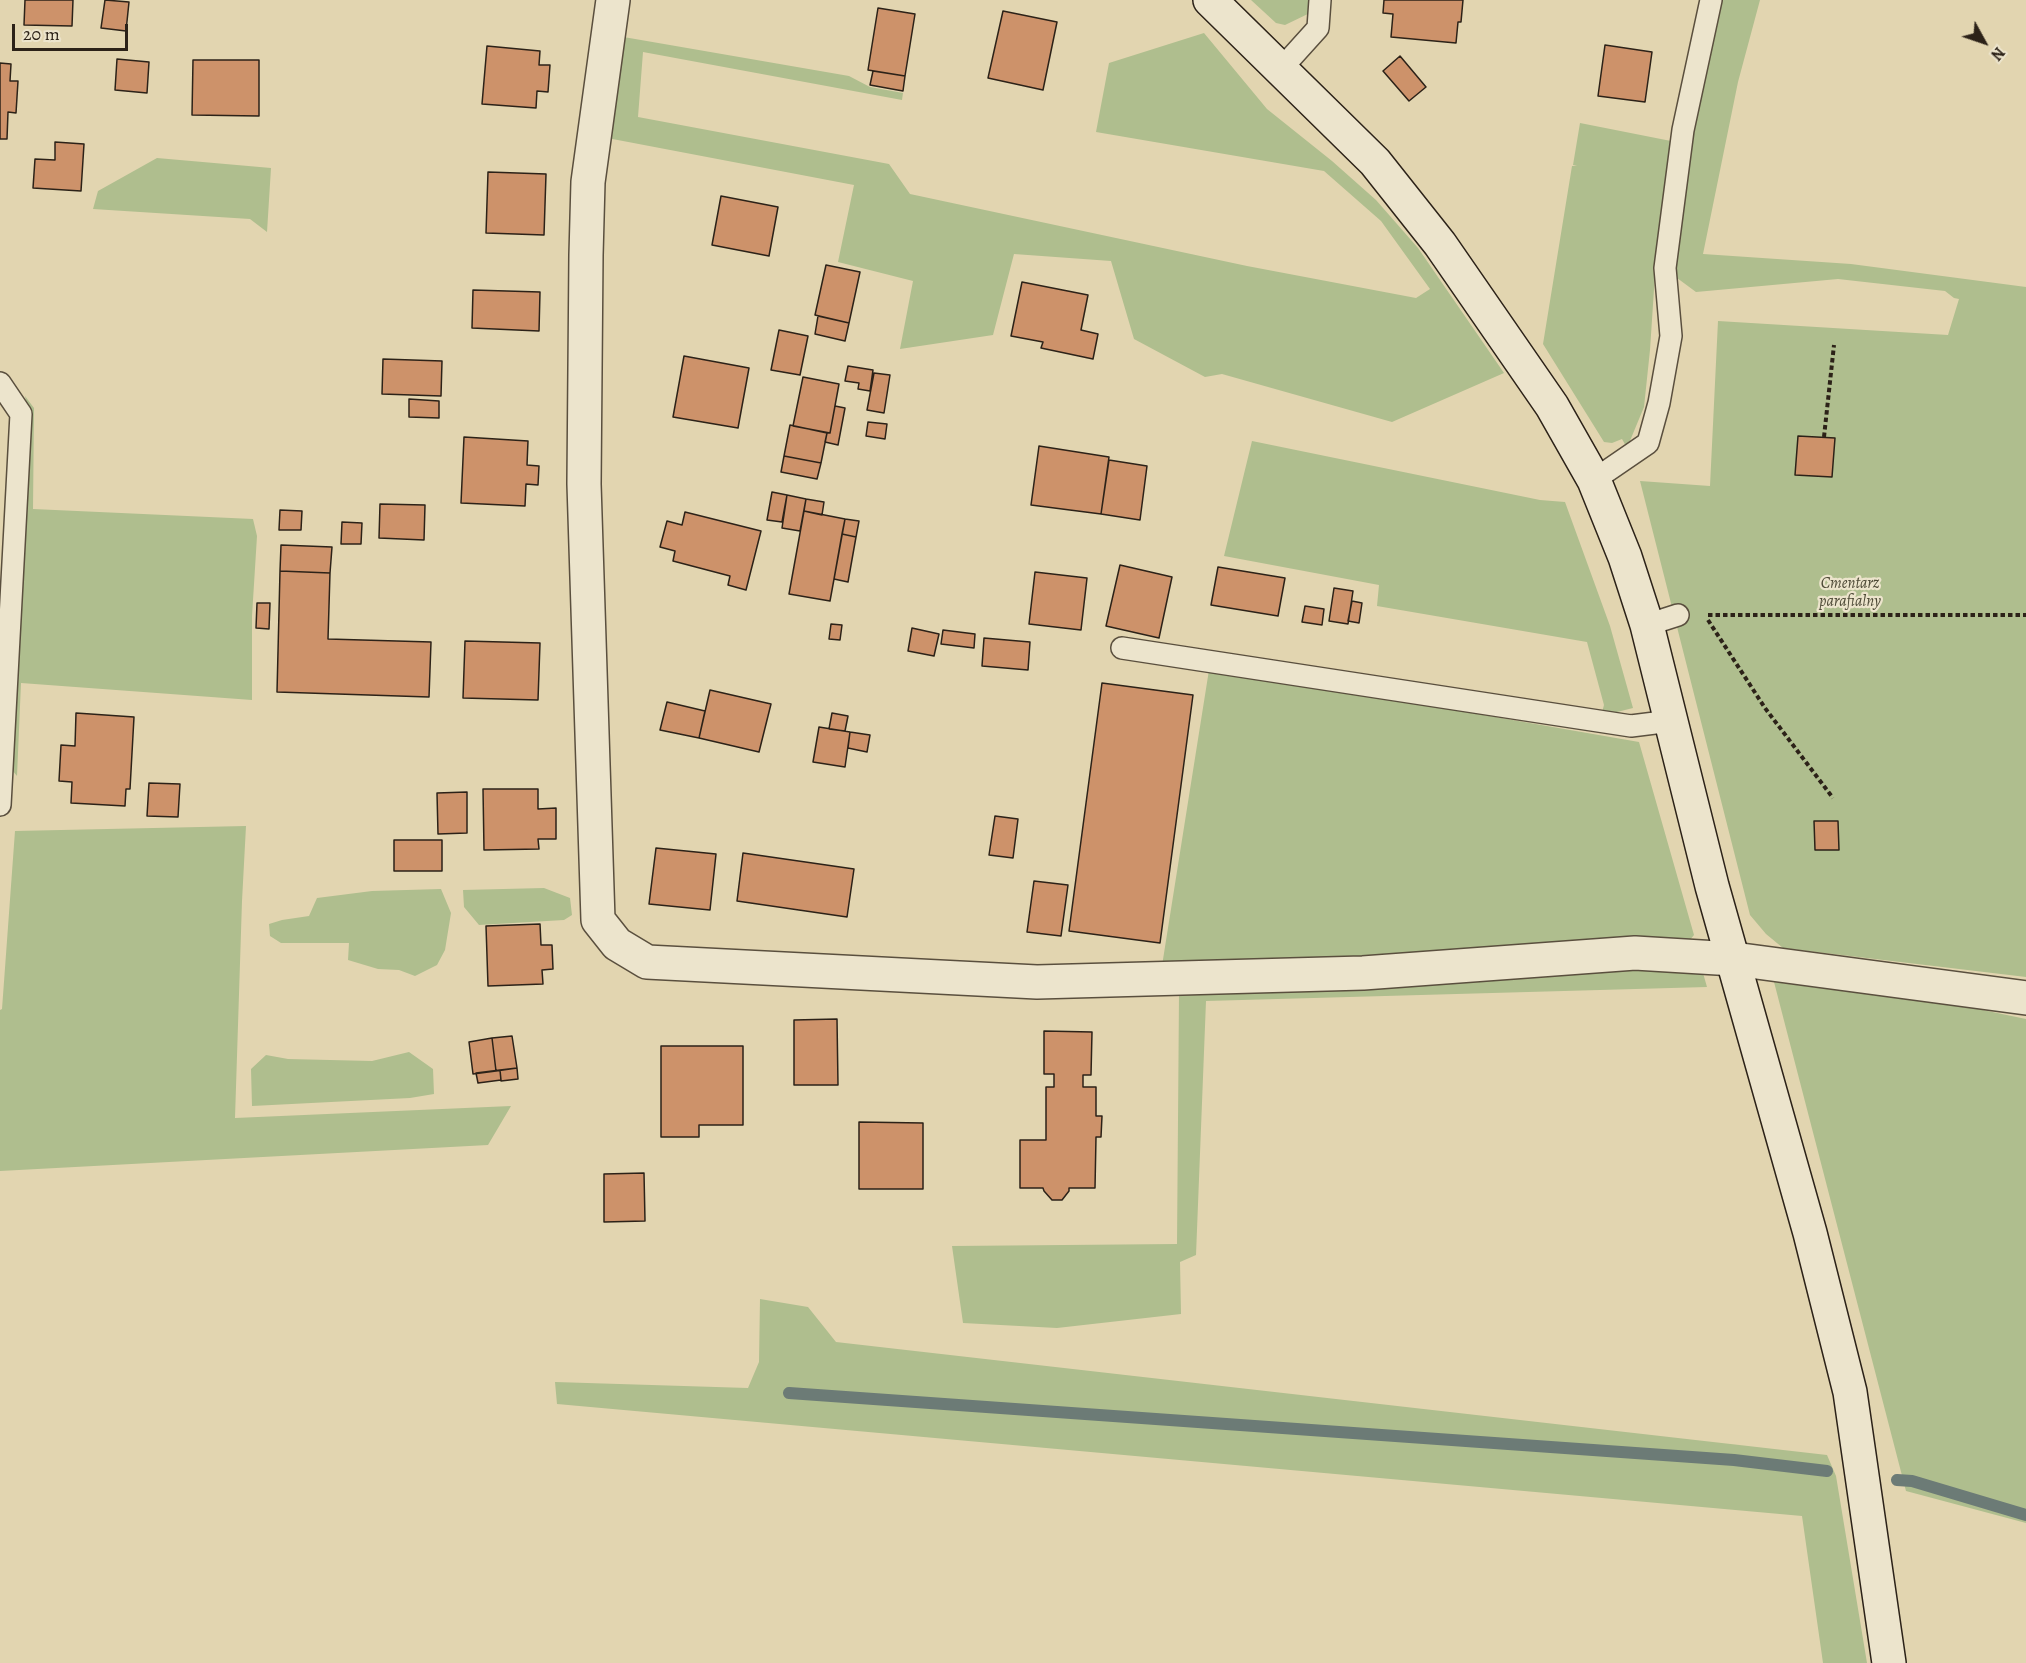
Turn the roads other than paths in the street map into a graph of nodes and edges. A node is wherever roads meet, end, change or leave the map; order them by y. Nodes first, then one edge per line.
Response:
1 (613, 0) edge
2 (1210, 0) edge
3 (1320, 0) edge
4 (1711, 0) edge
5 (1281, 69) junction
6 (0, 383) edge
7 (1594, 480) junction
8 (1678, 615) dead end
9 (1647, 625) junction
10 (1122, 648) dead end
11 (1671, 721) junction
12 (0, 805) edge
13 (1734, 959) junction
14 (2026, 998) edge
15 (1889, 1663) edge

1 - 13 street
2 - 5 street
3 - 5 lane
4 - 7 lane
5 - 7 street
6 - 12 lane
7 - 9 street
8 - 9 lane
9 - 11 street
10 - 11 lane
11 - 13 street
13 - 14 street
13 - 15 street

